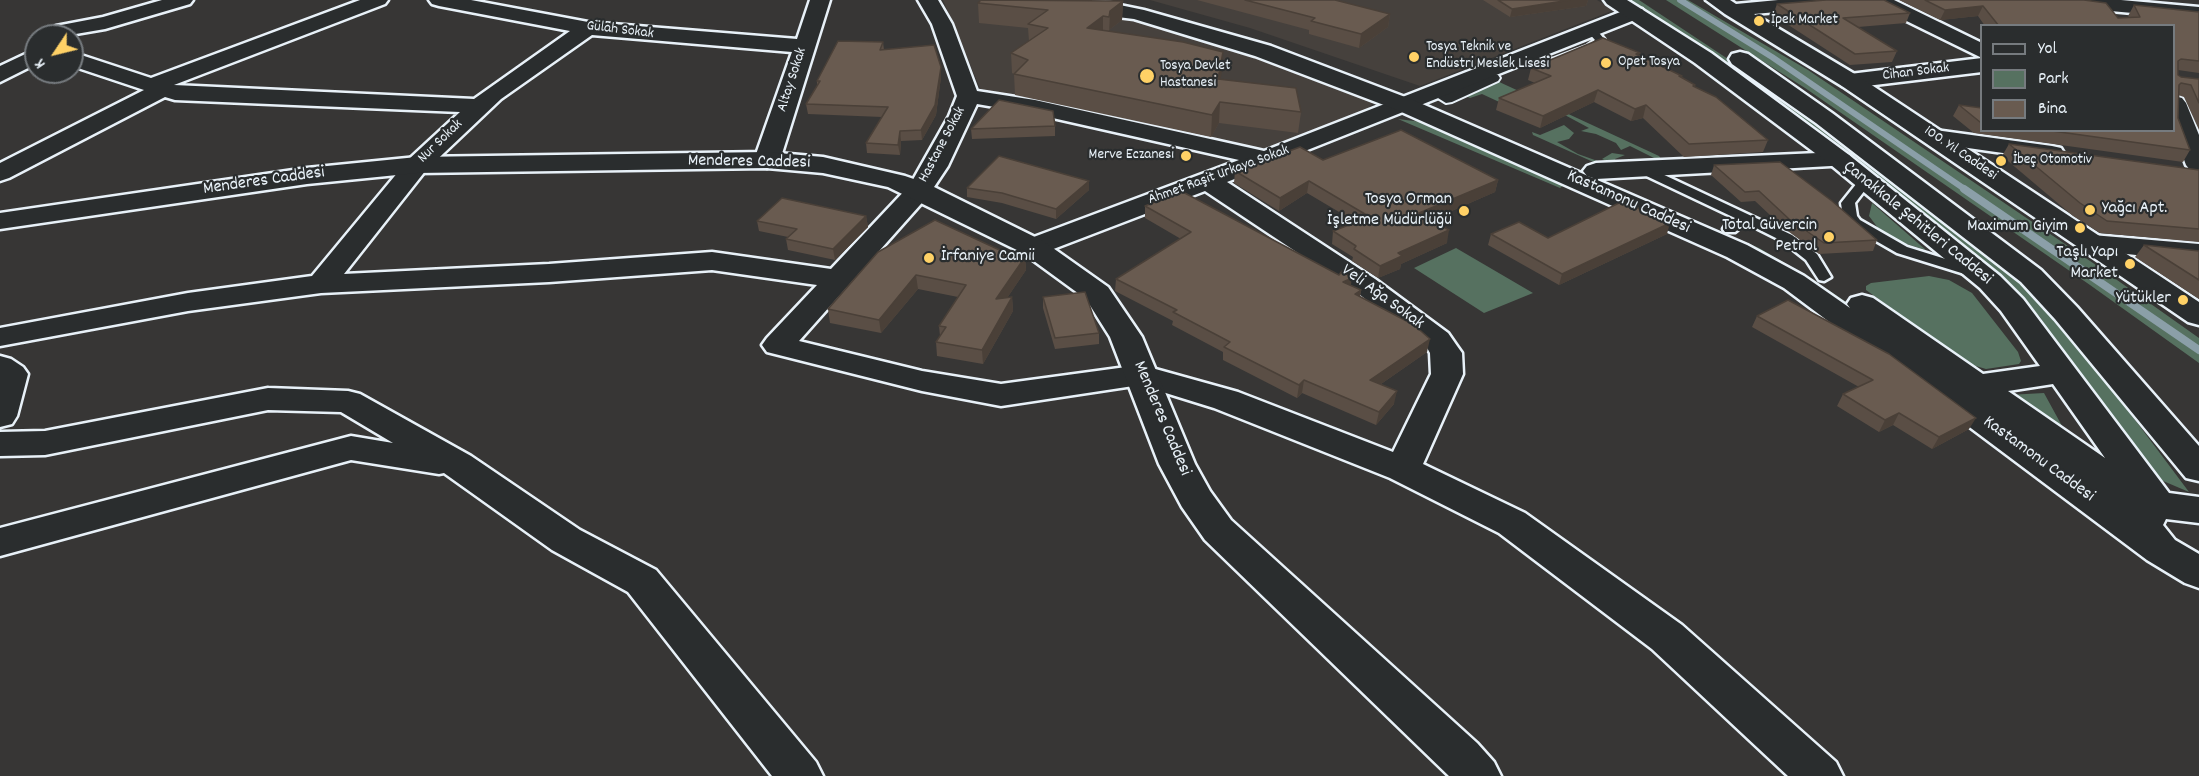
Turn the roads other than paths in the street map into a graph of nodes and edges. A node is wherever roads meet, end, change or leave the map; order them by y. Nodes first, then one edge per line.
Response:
1 (183, 0) edge
2 (378, 0) edge
3 (439, 0) edge
4 (820, 0) edge
5 (928, 0) edge
6 (1026, 0) edge
7 (1119, 0) edge
8 (1846, 0) edge
9 (1880, 0) edge
10 (2055, 0) edge
11 (1072, 2) edge
12 (1633, 4) edge
13 (1724, 5) edge
14 (83, 8) dead end
15 (2119, 9) edge
16 (2199, 13) edge
17 (69, 24) edge
18 (84, 28) edge
19 (588, 28) junction
20 (804, 46) junction
21 (1980, 51) edge
22 (24, 62) edge
23 (84, 63) edge
24 (1980, 65) edge
25 (0, 75) edge
26 (1492, 78) dead end
27 (1851, 81) junction
28 (158, 87) junction
29 (968, 96) junction
30 (1425, 100) junction
31 (478, 106) junction
32 (2175, 107) edge
33 (1935, 137) junction
34 (2073, 156) edge
35 (1266, 159) junction
36 (767, 160) junction
37 (1839, 160) junction
38 (417, 165) junction
39 (1643, 169) junction
40 (2191, 170) edge
41 (1596, 171) junction
42 (0, 173) edge
43 (1208, 180) junction
44 (1866, 181) junction
45 (919, 190) junction
46 (0, 221) edge
47 (1738, 223) junction
48 (2092, 243) junction
49 (1033, 248) junction
50 (2199, 253) edge
51 (1982, 275) junction
52 (838, 279) junction
53 (321, 284) junction
54 (2199, 316) edge
55 (0, 337) edge
56 (0, 366) edge
57 (2061, 373) junction
58 (1141, 375) junction
59 (1976, 385) junction
60 (0, 416) edge
61 (0, 444) edge
62 (458, 465) junction
63 (1403, 469) junction
64 (2199, 469) edge
65 (2156, 508) junction
66 (2199, 510) edge
67 (0, 542) edge
68 (2161, 550) junction
69 (2199, 573) edge
70 (800, 776) edge
71 (1478, 776) edge
72 (1820, 776) edge

1 - 18 street
2 - 28 street
3 - 19 street, Gülah Sokak
4 - 20 street, Altay Sokak
5 - 29 street, Hastane Sokak
6 - 11 street, Kastamonu Caddesi
7 - 30 street, Kastamonu Caddesi
8 - 13 street
9 - 21 street
10 - 15 street
11 - 30 street, Kastamonu Caddesi
12 - 30 street, Ahmet Raşit Urkaya Sokak
12 - 37 street, Çanakkale Şehitleri Caddesi
12 - 64 street, Çanakkale Şehitleri Caddesi
13 - 27 street, 100. Yıl Caddesi
14 - 17 street
15 - 16 street
19 - 20 street, Gülah Sokak
19 - 31 street, Nur Sokak
20 - 36 street, Altay Sokak
22 - 25 street
23 - 28 street
24 - 27 street, Cihan Sokak
26 - 30 street
27 - 33 street, 100. Yıl Caddesi
28 - 31 street
28 - 42 street
29 - 35 street
29 - 45 street, Hastane Sokak
30 - 35 street, Ahmet Raşit Urkaya Sokak
30 - 41 street, Kastamonu Caddesi
30 - 68 street, Kastamonu Caddesi
31 - 38 street, Nur Sokak
32 - 40 street
33 - 34 street
33 - 48 street, 100. Yıl Caddesi
35 - 43 street, Ahmet Raşit Urkaya Sokak
36 - 38 street, Menderes Caddesi
36 - 45 street, Menderes Caddesi
37 - 39 street
37 - 44 street, Çanakkale Şehitleri Caddesi
38 - 46 street, Menderes Caddesi
38 - 53 street, Nur Sokak
39 - 41 street
39 - 47 lane
41 - 47 street, Kastamonu Caddesi
43 - 49 street, Ahmet Raşit Urkaya Sokak
43 - 63 street, Veli Ağa Sokak
44 - 51 street, Çanakkale Şehitleri Caddesi
44 - 51 lane
45 - 49 street, Menderes Caddesi
45 - 52 street, Hastane Sokak
47 - 59 street, Kastamonu Caddesi
48 - 50 street
48 - 54 street, 100. Yıl Caddesi
49 - 58 street, Menderes Caddesi
51 - 57 street, Çanakkale Şehitleri Caddesi
52 - 53 street
52 - 58 street, Hastane Sokak
53 - 55 street
56 - 60 street
57 - 59 street
57 - 65 street, Çanakkale Şehitleri Caddesi
58 - 63 street
58 - 71 street, Menderes Caddesi
59 - 65 street, Kastamonu Caddesi
61 - 62 street
62 - 67 street
62 - 70 street
63 - 72 street
65 - 66 street
65 - 68 street
68 - 69 street, Kastamonu Caddesi

